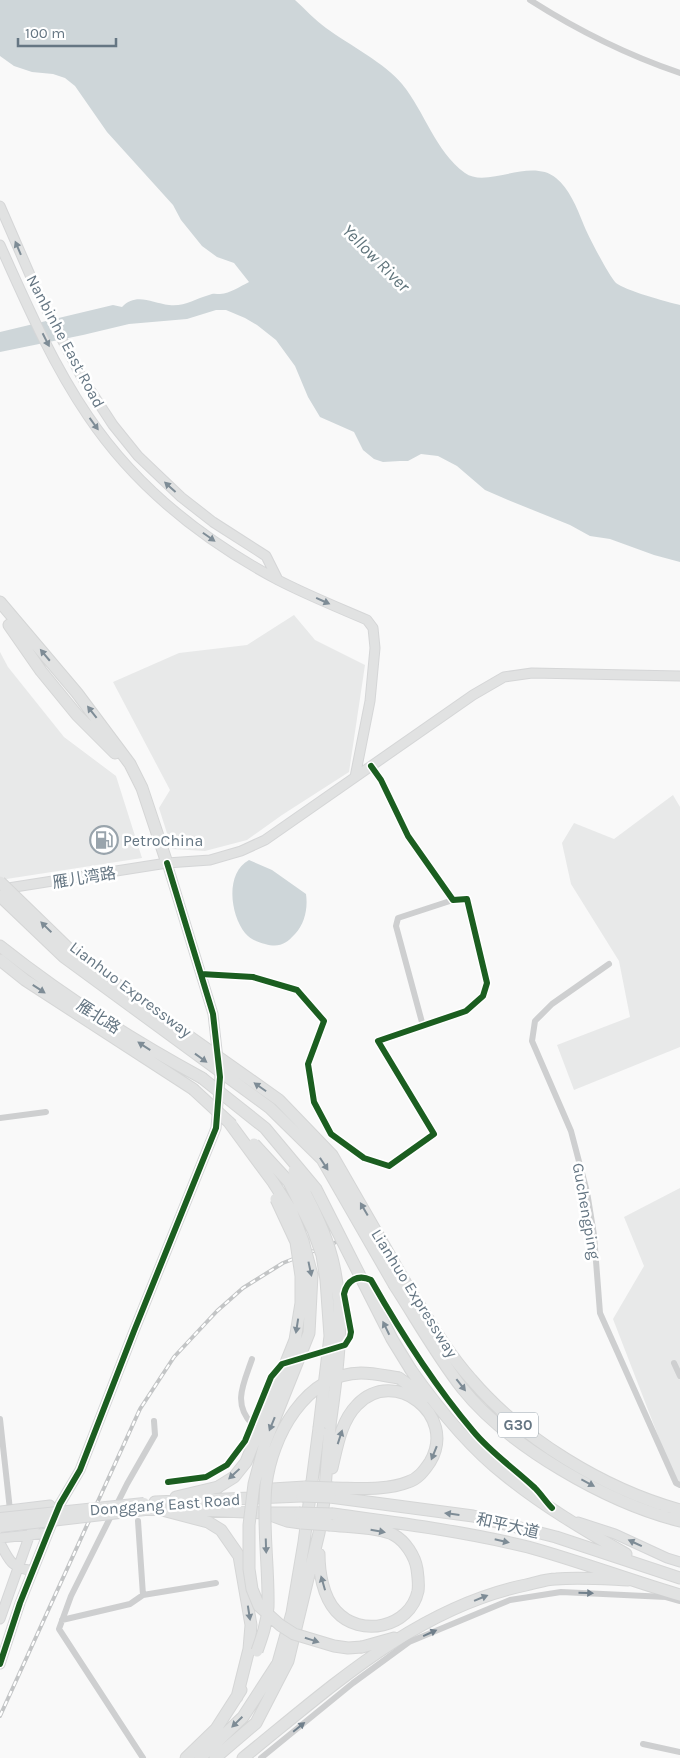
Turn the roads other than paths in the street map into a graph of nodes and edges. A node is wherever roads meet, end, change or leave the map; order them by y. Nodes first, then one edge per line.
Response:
1 (530, 0) edge
2 (680, 73) edge
3 (0, 206) edge
4 (0, 245) edge
5 (278, 580) junction
6 (0, 602) edge
7 (0, 613) edge
8 (680, 676) edge
9 (371, 766) junction
10 (355, 777) junction
11 (165, 864) junction
12 (0, 882) edge
13 (0, 890) edge
14 (0, 896) edge
15 (453, 900) junction
16 (0, 946) edge
17 (0, 960) edge
18 (609, 964) dead end
19 (201, 974) junction
20 (423, 1026) junction
21 (228, 1099) junction
22 (46, 1112) dead end
23 (0, 1118) edge
24 (228, 1121) junction
25 (400, 1284) junction
26 (252, 1359) dead end
27 (674, 1363) dead end
28 (680, 1376) edge
29 (434, 1402) junction
30 (0, 1419) edge
31 (154, 1421) dead end
32 (252, 1424) junction
33 (324, 1426) junction
34 (168, 1482) dead end
35 (680, 1485) edge
36 (329, 1496) junction
37 (60, 1504) junction
38 (48, 1506) junction
39 (151, 1506) junction
40 (552, 1508) junction
41 (10, 1510) junction
42 (680, 1510) edge
43 (0, 1511) edge
44 (564, 1517) junction
45 (0, 1518) edge
46 (331, 1520) junction
47 (138, 1521) dead end
48 (680, 1521) edge
49 (0, 1527) edge
50 (48, 1533) junction
51 (30, 1534) junction
52 (319, 1534) junction
53 (0, 1538) edge
54 (0, 1543) edge
55 (680, 1562) edge
56 (18, 1568) junction
57 (651, 1568) junction
58 (33, 1571) junction
59 (680, 1578) edge
60 (557, 1579) junction
61 (628, 1580) junction
62 (216, 1583) dead end
63 (561, 1592) junction
64 (144, 1595) junction
65 (680, 1595) edge
66 (680, 1602) edge
67 (0, 1619) edge
68 (62, 1620) junction
69 (287, 1629) junction
70 (406, 1635) junction
71 (253, 1650) junction
72 (0, 1664) edge
73 (643, 1744) dead end
74 (680, 1752) edge
75 (143, 1758) edge
76 (186, 1758) edge
77 (200, 1758) edge
78 (216, 1758) edge
79 (243, 1758) edge
80 (261, 1758) edge

1 - 2 street
5 -> 3 main road, Nanbinhe East Road
4 -> 5 main road, Nanbinhe East Road
5 -> 10 main road, Nanbinhe East Road
11 -> 6 highway
7 - 11 highway
8 - 9 main road, 雁儿湾路
9 - 10 main road, 雁儿湾路
9 - 15 street
10 - 11 main road, 雁儿湾路
11 - 13 main road, 雁儿湾路
11 - 19 main road
25 -> 12 highway, Lianhuo Expressway / G30, bridge
14 -> 25 highway, Lianhuo Expressway / G30, bridge
15 - 20 street
15 - 20 street
21 -> 16 highway, 雁北路, bridge
17 -> 24 highway, 雁北路, bridge
18 - 35 street, Guchengping
19 - 20 street
19 - 37 main road
29 -> 21 highway, bridge
21 - 33 highway, bridge
22 - 23 street
24 - 33 highway, bridge
24 -> 39 highway, bridge
24 -> 69 highway, bridge
25 - 42 highway, Lianhuo Expressway / G30
25 -> 48 highway, Lianhuo Expressway / G30
26 - 32 street
27 - 28 street
29 - 40 highway
29 -> 71 highway, bridge
30 - 41 street
31 - 68 street
32 - 34 street
32 - 40 street
33 - 36 highway
33 - 69 highway
36 -> 36 highway
36 - 39 highway, Donggang East Road, bridge
36 - 52 highway
57 -> 36 highway, 和平大道
37 - 38 main road
37 - 50 main road
38 - 41 main road
38 - 51 main road
39 - 45 main road, Donggang East Road, bridge
39 - 46 highway, Donggang East Road, bridge
39 - 49 main road, Donggang East Road, bridge
39 -> 71 highway
40 - 44 highway
41 - 43 main road
55 -> 44 main road
44 - 57 highway
46 -> 52 highway
46 -> 61 highway, 和平大道
47 - 64 street
50 - 51 main road
50 - 58 main road
51 - 53 main road
51 - 56 main road
52 - 78 highway
54 - 56 main road
56 - 58 main road
56 - 67 main road
57 - 59 highway, 和平大道
58 - 72 main road
60 - 61 highway
60 - 63 street
70 -> 60 highway
61 - 65 highway, 和平大道
62 - 64 street
63 -> 66 street
80 -> 63 street
64 - 68 street
68 - 75 street
69 -> 70 highway, bridge
69 -> 77 highway
70 - 79 highway
71 - 76 highway
73 - 74 street

